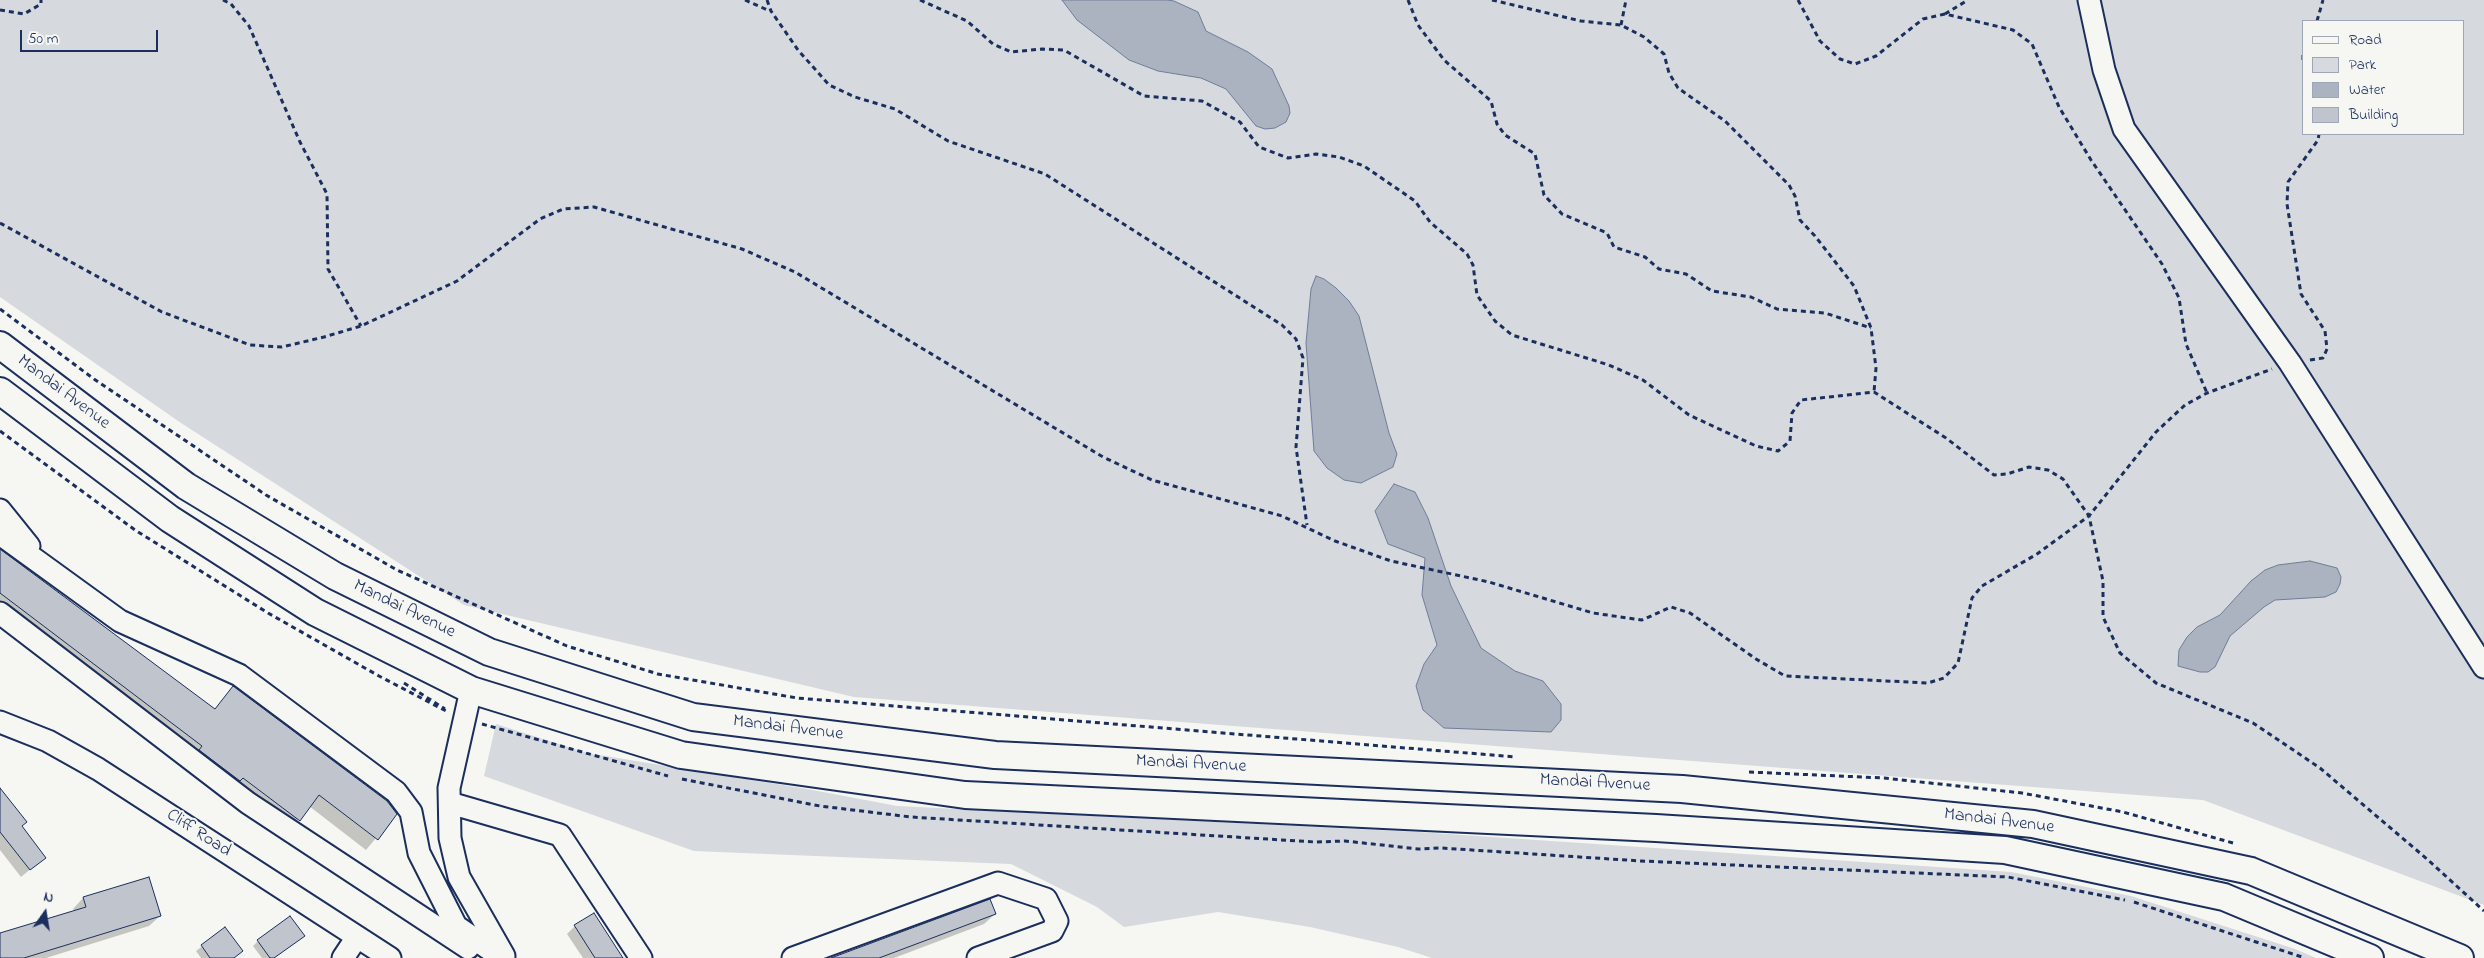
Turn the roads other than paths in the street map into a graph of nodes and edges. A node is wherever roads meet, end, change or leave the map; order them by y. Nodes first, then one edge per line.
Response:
1 (2089, 0) edge
2 (0, 345) edge
3 (0, 391) edge
4 (0, 510) edge
5 (0, 534) edge
6 (48, 570) junction
7 (0, 613) edge
8 (2484, 667) edge
9 (472, 690) junction
10 (0, 722) edge
11 (450, 803) junction
12 (357, 937) junction
13 (343, 958) edge
14 (390, 958) edge
15 (483, 958) edge
16 (502, 958) edge
17 (506, 958) edge
18 (641, 958) edge
19 (793, 958) edge
20 (978, 958) edge
21 (2370, 958) edge
22 (2460, 958) edge

1 - 8 street
2 - 22 main road, Mandai Avenue
3 - 9 main road, Mandai Avenue
4 - 6 street
5 - 6 street
6 - 16 street
7 - 15 street
9 - 11 street
9 - 21 main road, Mandai Avenue
10 - 12 street, Cliff Road
11 - 17 street
11 - 18 street
12 - 13 street
12 - 14 street, Cliff Road
19 - 20 street

